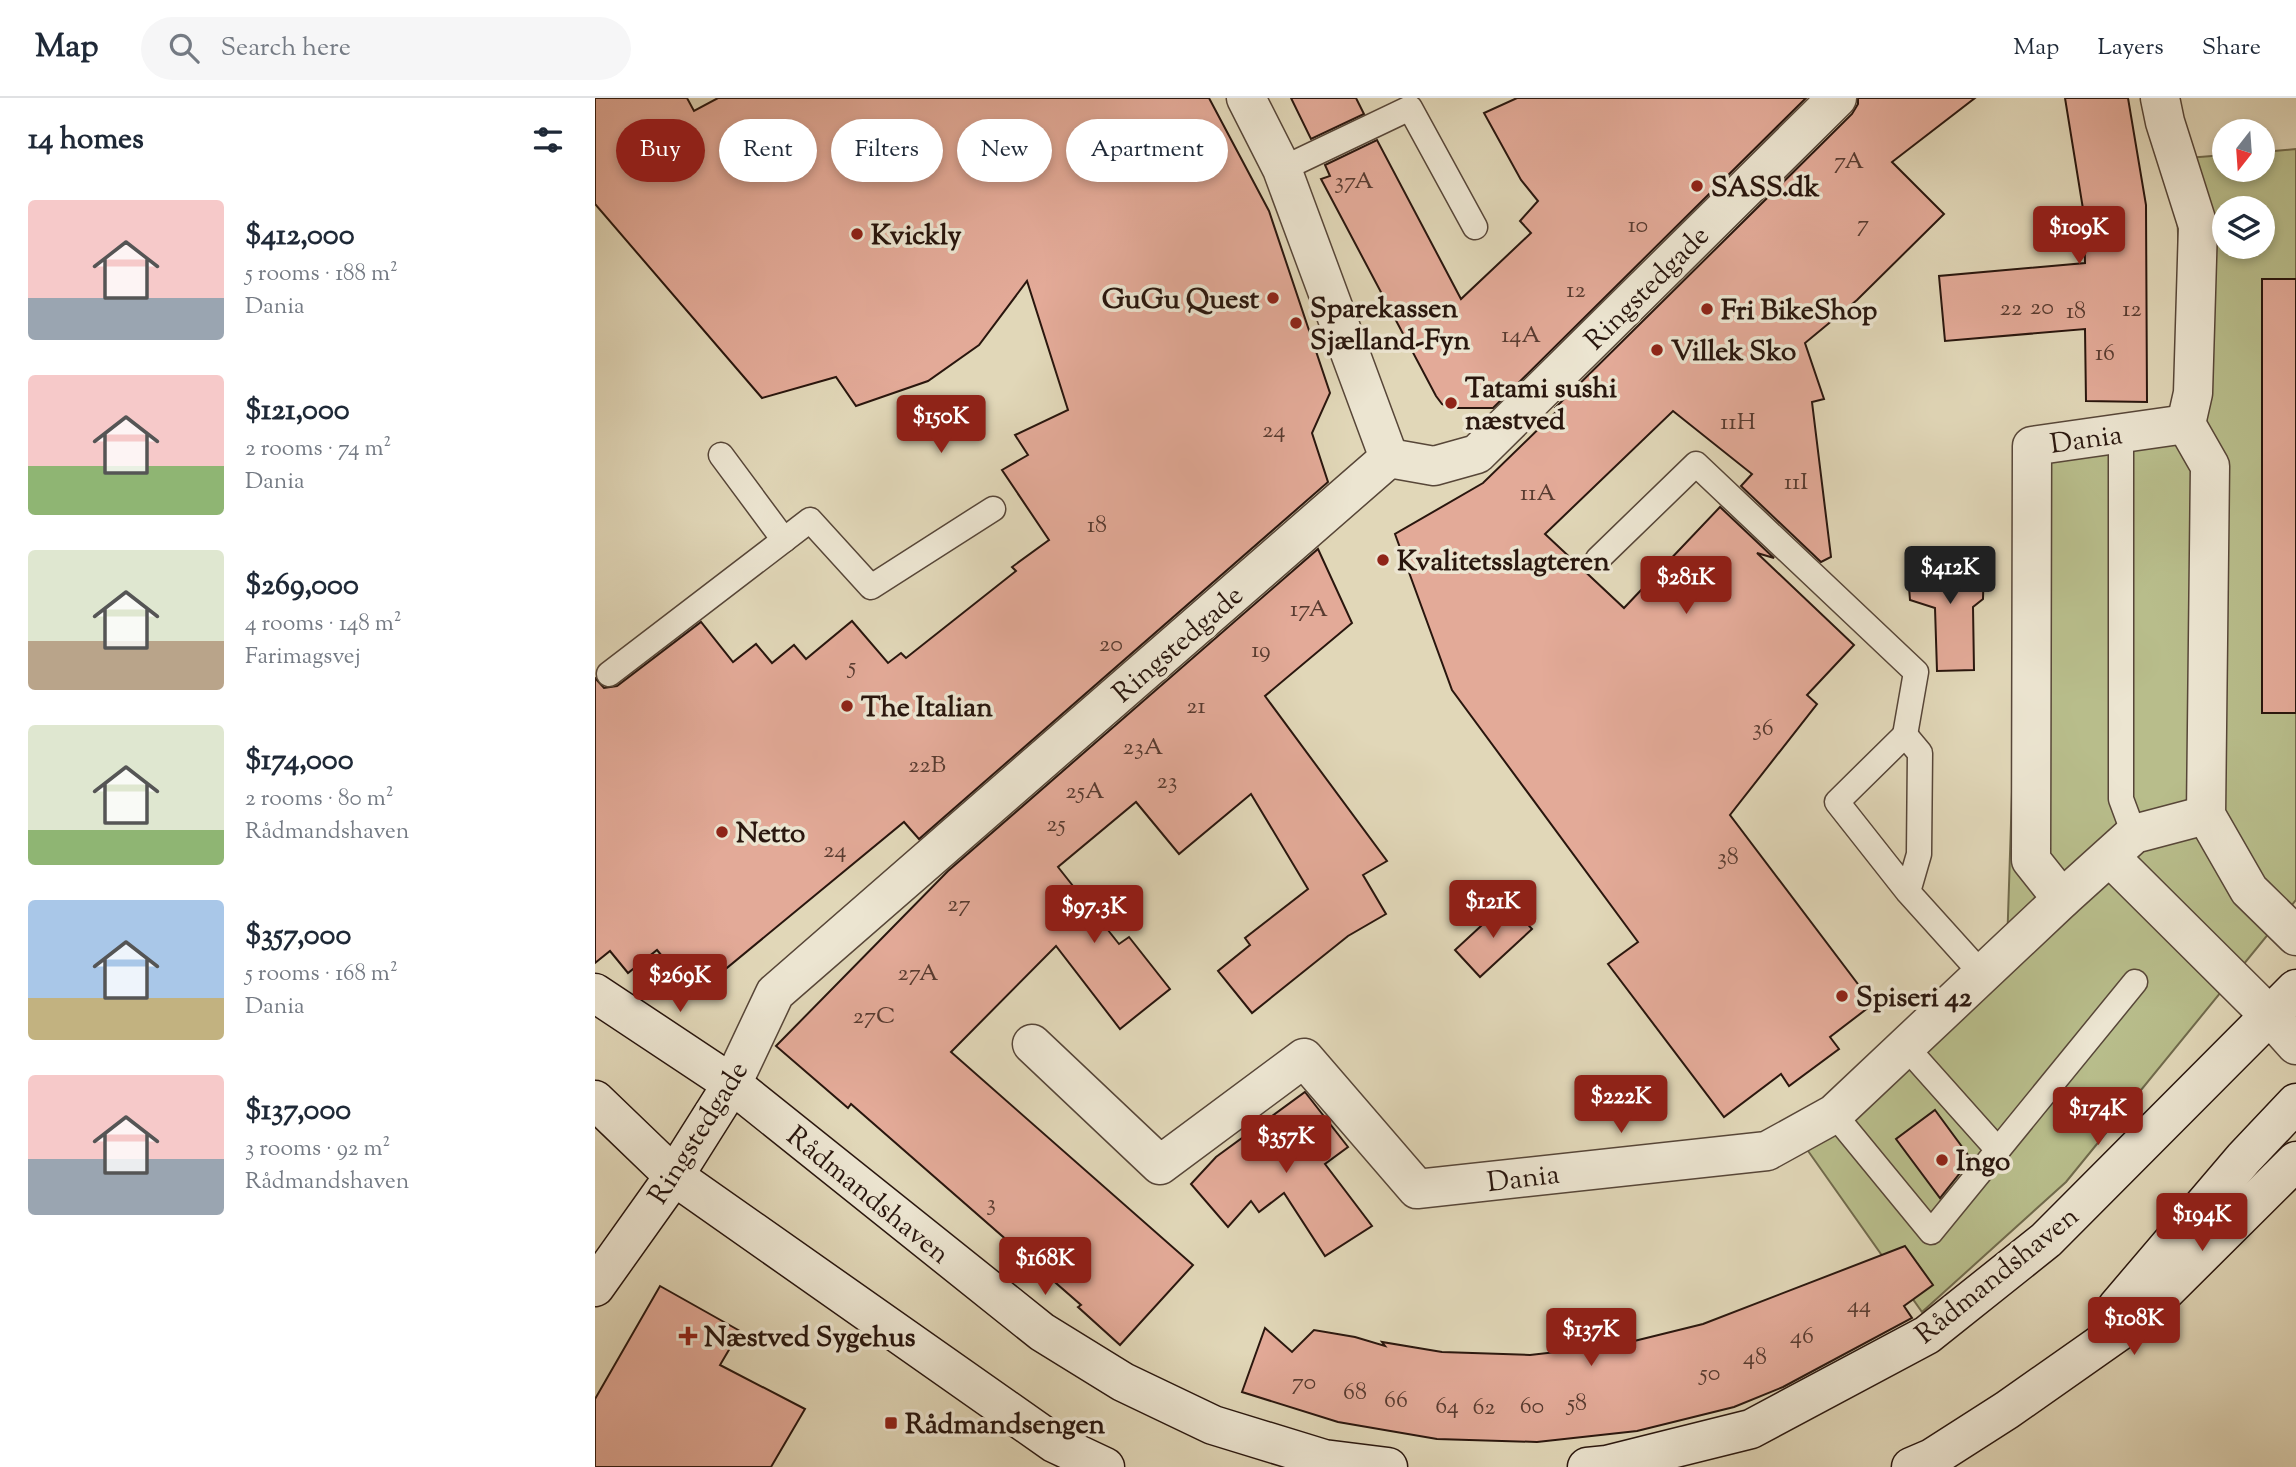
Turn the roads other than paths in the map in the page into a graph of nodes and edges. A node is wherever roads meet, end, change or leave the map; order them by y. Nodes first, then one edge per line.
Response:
1 (1246, 98) edge
2 (1837, 98) edge
3 (2160, 98) edge
4 (1282, 169) junction
5 (1475, 227) dead end
6 (2186, 424) junction
7 (2121, 433) junction
8 (721, 455) dead end
9 (1389, 458) junction
10 (993, 509) dead end
11 (784, 540) junction
12 (1598, 559) dead end
13 (610, 674) dead end
14 (1905, 735) junction
15 (2206, 816) junction
16 (2122, 846) junction
17 (1908, 892) junction
18 (2062, 899) junction
19 (2296, 936) edge
20 (1982, 974) junction
21 (2135, 982) dead end
22 (595, 993) edge
23 (2283, 1003) edge
24 (1032, 1044) dead end
25 (2296, 1045) edge
26 (1906, 1047) junction
27 (732, 1084) junction
28 (595, 1100) edge
29 (2296, 1103) edge
30 (1835, 1114) junction
31 (1998, 1150) junction
32 (2296, 1161) edge
33 (674, 1176) junction
34 (595, 1287) edge
35 (2061, 1373) junction
36 (1105, 1467) edge
37 (1388, 1467) edge
38 (1587, 1467) edge
39 (1911, 1467) edge

1 - 4 street
2 - 9 street, Ringstedgade
3 - 6 street
4 - 5 lane
4 - 9 street
6 - 7 street, Dania
6 - 15 street
7 - 16 lane
7 - 18 street, Dania
8 - 11 lane
9 - 27 street, Ringstedgade
10 - 11 lane
11 - 13 lane
12 - 14 lane
14 - 17 lane
14 - 17 lane
15 - 16 street, Dania
15 - 19 street
16 - 18 street, Dania
16 - 23 street
17 - 20 lane
18 - 20 street, Dania
20 - 26 street, Dania
21 - 31 lane
22 - 27 street, Rådmandshaven
23 - 25 street
23 - 38 street, Rådmandshaven
24 - 30 street, Dania
26 - 30 street, Dania
26 - 31 lane
27 - 33 street, Ringstedgade
27 - 37 street, Rådmandshaven
28 - 33 street
29 - 35 street
30 - 31 lane
32 - 35 street
33 - 34 street, Ringstedgade
33 - 36 street
35 - 39 street

